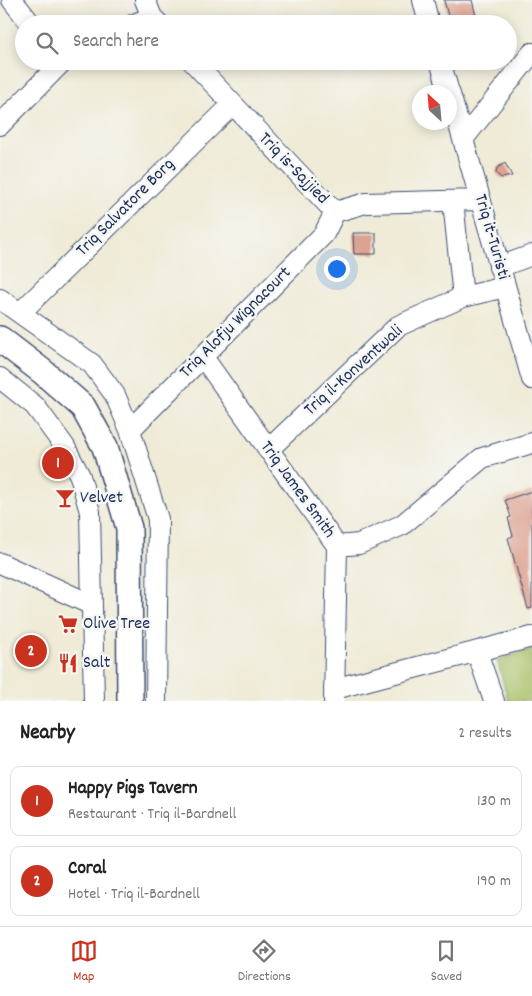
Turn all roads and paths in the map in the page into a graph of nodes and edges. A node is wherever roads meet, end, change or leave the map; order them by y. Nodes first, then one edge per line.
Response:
1 (12, 0) edge
2 (423, 0) edge
3 (24, 15) edge
4 (427, 15) edge
5 (532, 53) edge
6 (54, 70) edge
7 (200, 70) edge
8 (443, 70) edge
9 (447, 85) edge
10 (232, 105) junction
11 (457, 117) edge
12 (0, 125) edge
13 (464, 138) junction
14 (480, 200) junction
15 (453, 201) junction
16 (335, 212) junction
17 (532, 255) edge
18 (499, 267) junction
19 (505, 287) junction
20 (463, 297) junction
21 (0, 298) edge
22 (21, 312) junction
23 (0, 339) edge
24 (203, 357) junction
25 (0, 378) edge
26 (532, 380) edge
27 (130, 430) junction
28 (532, 444) edge
29 (268, 450) junction
30 (337, 546) junction
31 (0, 563) edge
32 (92, 605) junction
33 (532, 637) edge
34 (477, 652) junction
35 (334, 695) edge
36 (94, 701) edge
37 (130, 701) edge
38 (156, 701) edge
39 (494, 701) edge

1 - 3 street
2 - 4 street
5 - 13 street
6 - 12 street
7 - 10 street, Triq is-Sajjied
8 - 9 street, Triq it-Turisti
10 - 16 street, Triq is-Sajjied
10 - 22 street, Triq Salvatore Borg
11 - 13 street, Triq it-Turisti
13 - 14 street, Triq it-Turisti
14 - 15 street, Triq is-Sajjied
14 - 18 street, Triq it-Turisti
15 - 16 street, Triq is-Sajjied
15 - 20 street, Triq it-Turisti
16 - 24 street, Triq Alofju Wignacourt
17 - 18 street
18 - 19 street, Triq it-Turisti
19 - 20 street, Triq il-Konventwali
19 - 26 street, Triq it-Turisti
20 - 29 street, Triq il-Konventwali
21 - 22 street
22 - 27 street
23 - 37 street
24 - 27 street, Triq Alofju Wignacourt
24 - 29 street, Triq James Smith
25 - 32 street
27 - 38 street
28 - 30 street
29 - 30 street, Triq James Smith
30 - 35 street, Triq James Smith
31 - 32 street
32 - 36 street
33 - 34 street
34 - 35 street
34 - 39 street

